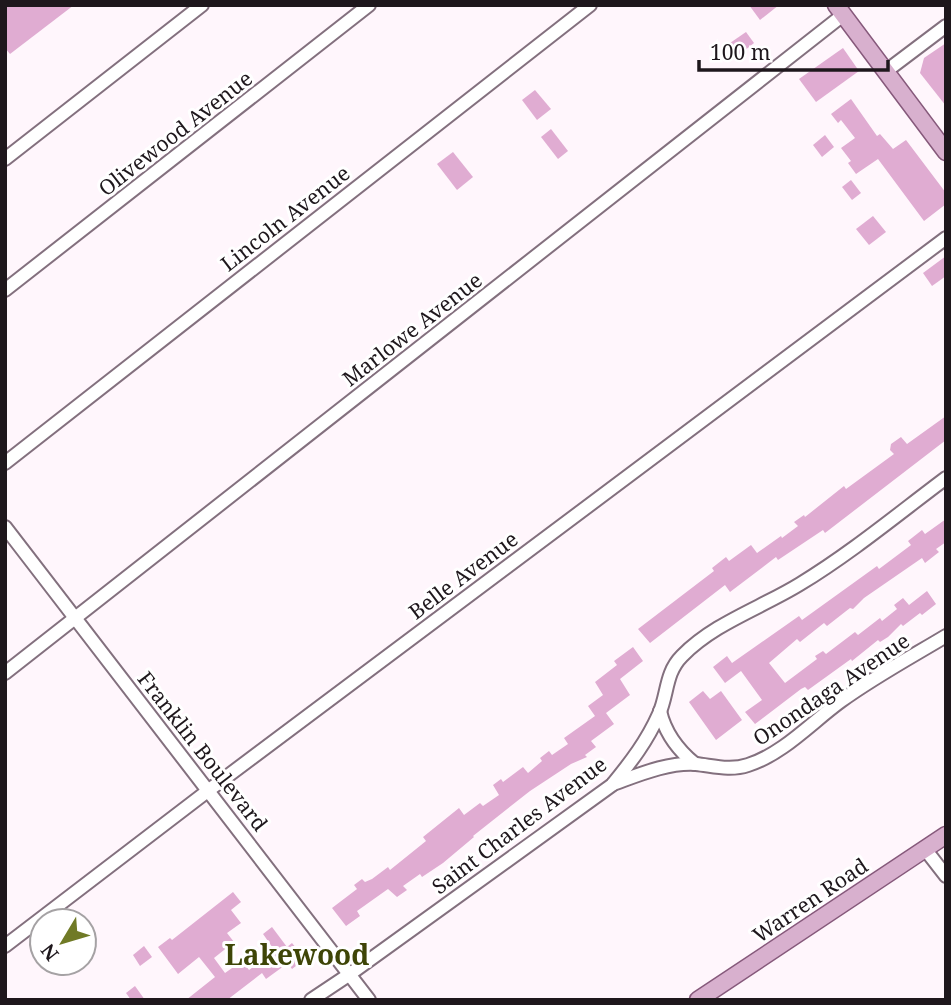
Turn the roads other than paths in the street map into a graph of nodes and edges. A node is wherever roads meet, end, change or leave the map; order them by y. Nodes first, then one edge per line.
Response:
1 (202, 5) edge
2 (369, 5) edge
3 (590, 5) edge
4 (839, 10) edge
5 (946, 26) edge
6 (886, 72) junction
7 (946, 152) edge
8 (5, 159) edge
9 (946, 238) edge
10 (5, 290) edge
11 (5, 463) edge
12 (946, 478) edge
13 (5, 527) edge
14 (75, 617) junction
15 (946, 636) edge
16 (5, 673) edge
17 (660, 711) junction
18 (695, 764) junction
19 (612, 785) junction
20 (209, 790) junction
21 (946, 835) edge
22 (925, 849) junction
23 (946, 876) edge
24 (5, 946) edge
25 (350, 974) junction
26 (311, 1000) edge
27 (369, 1000) edge
28 (698, 1000) edge

1 - 8 street
2 - 10 street, Olivewood Avenue
3 - 11 street, Lincoln Avenue
4 - 6 main road
4 - 14 street, Marlowe Avenue
5 - 6 street
6 - 7 main road
9 - 20 street, Belle Avenue
12 - 17 street, Saint Charles Avenue
13 - 14 street, Franklin Boulevard
14 - 16 street, Marlowe Avenue
14 - 20 street, Franklin Boulevard
15 - 18 street, Onondaga Avenue
17 - 18 street
17 - 19 street, Saint Charles Avenue
18 - 19 street, Onondaga Avenue
19 - 25 street, Saint Charles Avenue
20 - 24 street, Belle Avenue
20 - 25 street, Franklin Boulevard
21 - 22 main road, Warren Road
22 - 23 street
22 - 28 main road, Warren Road
25 - 26 street, Saint Charles Avenue
25 - 27 street, Franklin Boulevard

